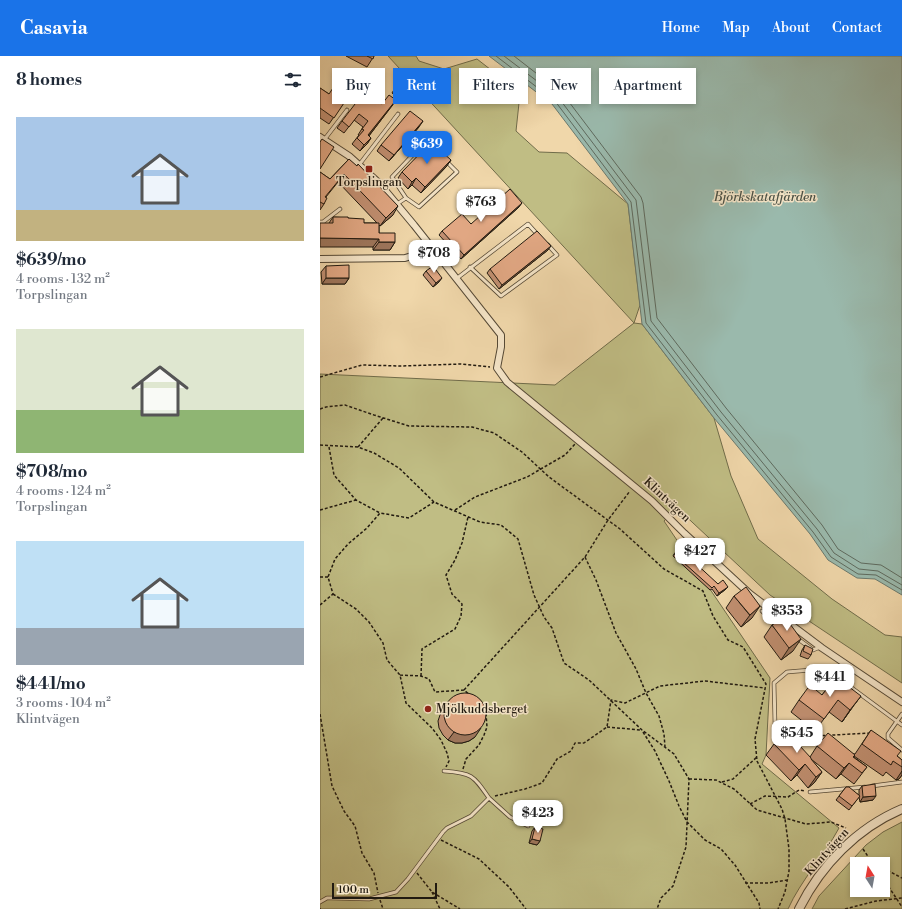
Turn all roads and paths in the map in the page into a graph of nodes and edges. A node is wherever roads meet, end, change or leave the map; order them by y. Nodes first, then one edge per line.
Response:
1 (347, 110) dead end
2 (398, 114) dead end
3 (322, 139) edge
4 (436, 152) edge
5 (441, 157) edge
6 (359, 165) junction
7 (406, 198) junction
8 (397, 204) junction
9 (340, 209) dead end
10 (320, 222) edge
11 (542, 239) edge
12 (429, 244) junction
13 (547, 244) edge
14 (320, 259) edge
15 (470, 267) junction
16 (456, 279) junction
17 (497, 368) junction
18 (320, 377) edge
19 (320, 409) edge
20 (383, 418) junction
21 (579, 440) junction
22 (320, 446) edge
23 (330, 447) junction
24 (358, 447) junction
25 (539, 468) junction
26 (634, 486) junction
27 (356, 500) junction
28 (434, 502) junction
29 (320, 510) edge
30 (455, 510) junction
31 (380, 512) junction
32 (468, 517) junction
33 (608, 520) junction
34 (700, 538) dead end
35 (585, 557) junction
36 (720, 557) dead end
37 (320, 577) edge
38 (328, 577) junction
39 (333, 594) junction
40 (320, 605) edge
41 (540, 606) junction
42 (762, 611) dead end
43 (784, 630) edge
44 (795, 638) edge
45 (820, 647) junction
46 (400, 675) junction
47 (421, 676) junction
48 (765, 688) junction
49 (464, 690) junction
50 (646, 693) junction
51 (473, 698) edge
52 (611, 700) junction
53 (902, 702) edge
54 (485, 712) edge
55 (320, 714) edge
56 (902, 714) edge
57 (897, 721) junction
58 (775, 724) joint
59 (902, 725) edge
60 (607, 726) junction
61 (642, 730) junction
62 (874, 732) edge
63 (665, 748) junction
64 (902, 750) edge
65 (757, 757) junction
66 (444, 771) joint
67 (461, 772) junction
68 (689, 779) junction
69 (721, 782) junction
70 (902, 782) edge
71 (810, 792) joint
72 (776, 797) junction
73 (489, 798) junction
74 (750, 804) junction
75 (902, 809) edge
76 (785, 819) junction
77 (687, 822) junction
78 (528, 826) dead end
79 (846, 828) dead end
80 (438, 839) junction
81 (863, 849) dead end
82 (869, 857) edge
83 (415, 870) junction
84 (890, 872) edge
85 (902, 878) edge
86 (787, 880) junction
87 (745, 883) junction
88 (890, 888) edge
89 (432, 892) junction
90 (379, 897) junction
91 (897, 898) junction
92 (902, 898) edge
93 (320, 902) edge
94 (902, 907) edge
95 (383, 909) edge
96 (440, 909) edge
97 (460, 909) edge
98 (526, 909) edge
99 (656, 909) edge
100 (760, 909) edge
101 (778, 909) edge
102 (799, 909) edge
103 (845, 909) edge

1 - 3 lane
2 - 6 lane
3 - 6 street
4 - 7 lane
5 - 7 lane
6 - 8 street
7 - 8 lane
8 - 12 street
9 - 10 lane
11 - 15 lane
12 - 14 street
12 - 16 street
13 - 15 lane
15 - 16 lane
16 - 17 street
17 - 18 path
17 - 21 street, Klintvägen
19 - 20 path
20 - 24 path
20 - 25 path
21 - 25 path
21 - 26 street, Klintvägen
22 - 23 path
23 - 24 path
23 - 27 path
24 - 28 path
25 - 30 path
25 - 33 path
26 - 33 path
26 - 45 street, Klintvägen
27 - 29 path
27 - 31 path
28 - 30 path
28 - 31 path
30 - 32 path
31 - 38 path
32 - 41 path
32 - 47 path
33 - 35 path
33 - 48 path
34 - 36 path
35 - 41 path
35 - 50 path
37 - 38 path
38 - 39 path
39 - 40 path
39 - 46 path
41 - 49 path
41 - 52 path
42 - 43 lane
44 - 45 lane
45 - 53 street, Klintvägen
46 - 47 path
46 - 66 path
47 - 49 path
48 - 50 path
48 - 65 path
49 - 51 path
50 - 52 path
50 - 63 path
52 - 60 path
52 - 61 path
54 - 67 path
55 - 90 path
56 - 57 lane
57 - 58 lane
57 - 59 lane
57 - 64 lane
58 - 62 path
60 - 61 path
60 - 73 path
61 - 63 path
61 - 77 path
63 - 68 path
65 - 69 path
65 - 72 path
66 - 67 lane
67 - 73 lane
68 - 69 path
68 - 77 path
69 - 74 path
70 - 71 lane
71 - 72 path
72 - 74 path
72 - 76 path
73 - 78 lane
73 - 80 lane
74 - 76 path
75 - 102 street, Klintvägen
76 - 79 path
76 - 86 path
77 - 87 path
77 - 99 path
80 - 83 lane
80 - 98 path
81 - 82 path
83 - 89 path
83 - 90 lane
84 - 85 path
86 - 87 path
86 - 101 path
87 - 100 path
88 - 91 path
89 - 96 path
89 - 97 path
90 - 93 lane
90 - 95 path
91 - 92 path
91 - 94 path
91 - 103 path

